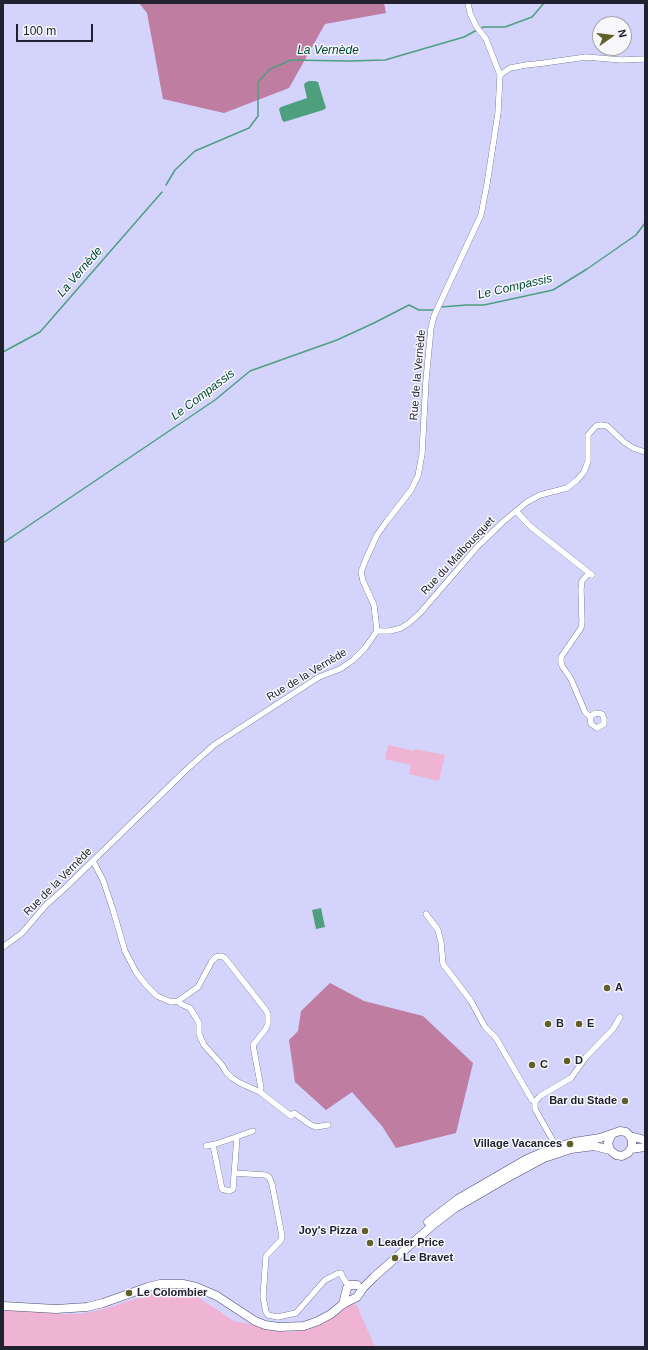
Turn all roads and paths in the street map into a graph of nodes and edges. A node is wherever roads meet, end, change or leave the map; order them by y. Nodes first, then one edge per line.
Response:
1 (468, 3) edge
2 (645, 59) edge
3 (500, 75) junction
4 (645, 452) edge
5 (516, 511) junction
6 (377, 631) junction
7 (590, 717) dead end
8 (94, 861) junction
9 (426, 914) dead end
10 (3, 947) edge
11 (178, 1001) junction
12 (620, 1017) dead end
13 (260, 1092) junction
14 (535, 1102) junction
15 (328, 1125) dead end
16 (253, 1131) dead end
17 (612, 1134) junction
18 (630, 1136) junction
19 (237, 1137) junction
20 (552, 1139) dead end
21 (645, 1140) edge
22 (213, 1145) junction
23 (206, 1146) dead end
24 (645, 1147) edge
25 (631, 1149) junction
26 (610, 1150) junction
27 (234, 1173) junction
28 (353, 1291) junction
29 (3, 1306) edge

1 - 3 street
2 - 3 street
3 - 6 street, Rue de la Vernède
4 - 5 street, Rue du Malbousquet
5 - 6 street, Rue du Malbousquet
5 - 7 street
6 - 8 street, Rue de la Vernède
8 - 10 street, Rue de la Vernède
8 - 11 street
9 - 14 street
11 - 13 street
11 - 13 street
12 - 14 street
13 - 15 street
14 - 20 street
16 - 19 street
17 - 18 main road
17 - 26 main road
17 - 28 main road
18 - 21 main road
18 - 25 main road
19 - 22 street
19 - 27 street
22 - 23 street
22 - 27 street
24 - 25 main road
25 - 26 main road
26 - 28 main road
27 - 28 street
28 - 29 main road

